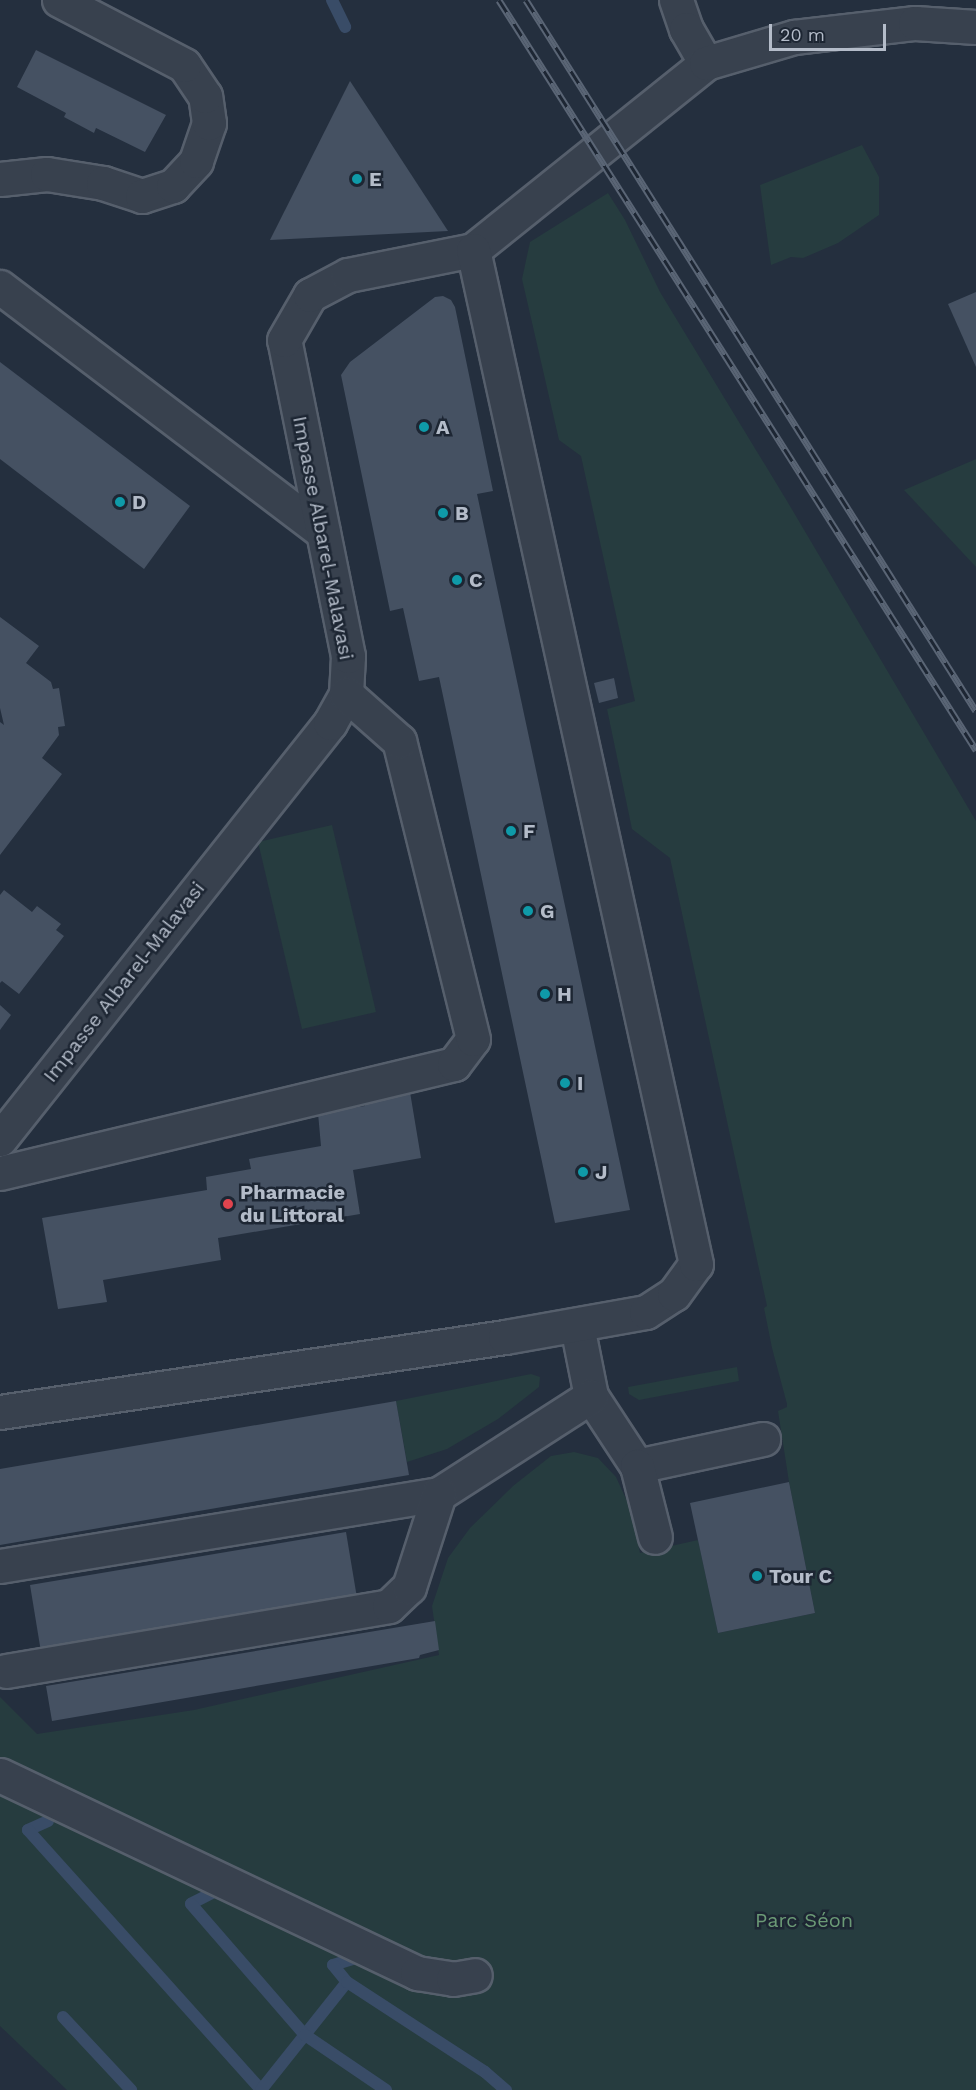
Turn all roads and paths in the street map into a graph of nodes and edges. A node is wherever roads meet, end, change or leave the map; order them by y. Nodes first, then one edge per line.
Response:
1 (59, 0) edge
2 (676, 0) edge
3 (976, 27) edge
4 (706, 63) junction
5 (0, 179) edge
6 (473, 250) junction
7 (0, 287) edge
8 (323, 532) junction
9 (346, 694) junction
10 (0, 1139) edge
11 (0, 1173) edge
12 (577, 1326) junction
13 (591, 1396) junction
14 (0, 1412) edge
15 (763, 1439) dead end
16 (637, 1466) junction
17 (439, 1494) junction
18 (655, 1537) dead end
19 (0, 1566) edge
20 (6, 1671) dead end
21 (0, 1775) edge
22 (475, 1975) dead end

1 - 5 street
2 - 4 street
3 - 4 street
4 - 6 street, Impasse Albarel-Malavasi
6 - 8 street, Impasse Albarel-Malavasi
6 - 12 street
7 - 8 street
8 - 9 street, Impasse Albarel-Malavasi
9 - 10 street, Impasse Albarel-Malavasi
9 - 11 street
12 - 13 street
12 - 14 street
13 - 16 street
13 - 17 street
15 - 16 street
16 - 18 street
17 - 19 street
17 - 20 street
21 - 22 street

